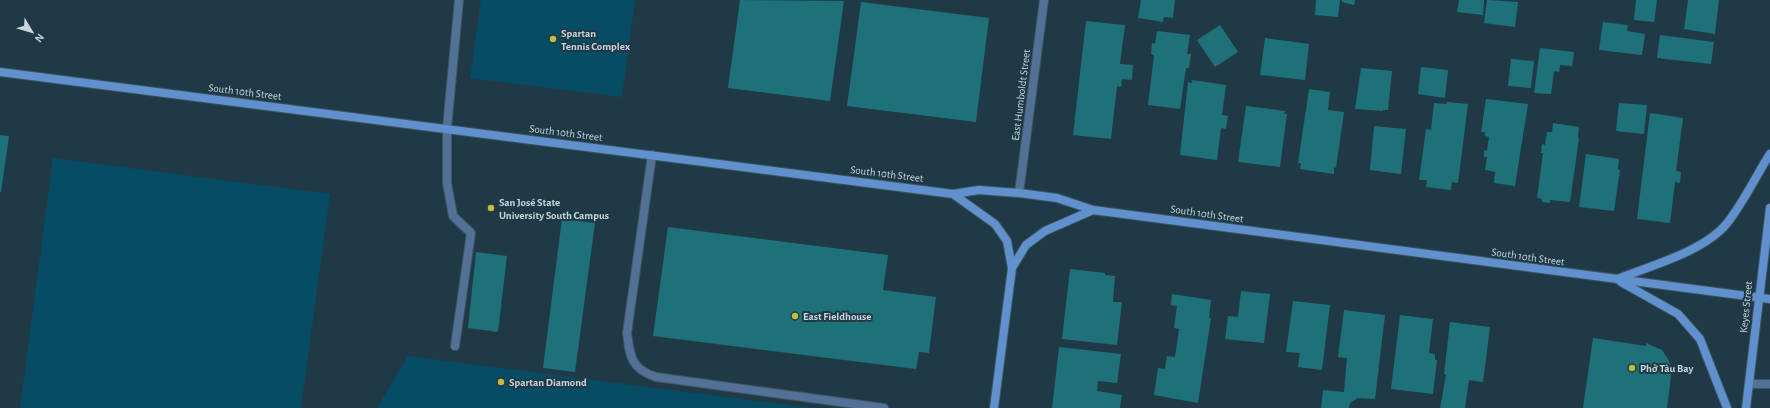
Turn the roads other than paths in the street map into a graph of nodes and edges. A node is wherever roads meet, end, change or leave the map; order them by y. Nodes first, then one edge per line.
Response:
1 (459, 0) edge
2 (1044, 0) edge
3 (0, 72) edge
4 (447, 128) junction
5 (1770, 154) edge
6 (652, 155) junction
7 (1019, 193) junction
8 (953, 194) junction
9 (1770, 208) edge
10 (1093, 210) junction
11 (1012, 268) junction
12 (1616, 280) junction
13 (1758, 298) junction
14 (1770, 299) edge
15 (455, 346) dead end
16 (1749, 384) junction
17 (1770, 384) edge
18 (884, 408) edge
19 (994, 408) edge
20 (1727, 408) edge
21 (1746, 408) edge

1 - 4 street
2 - 7 street, East Humboldt Street
3 - 4 main road, South 10th Street
4 - 6 main road, South 10th Street
4 - 15 street
5 - 12 main road
6 - 8 main road, South 10th Street
6 - 18 street
7 - 8 main road, South 10th Street
7 - 10 main road, South 10th Street
8 - 11 main road
9 - 13 main road, Keyes Street
10 - 11 main road
10 - 12 main road, South 10th Street
11 - 19 main road
12 - 13 main road, South 10th Street
12 - 20 main road
13 - 14 main road, South 10th Street
13 - 16 main road, Keyes Street
16 - 17 street
16 - 21 main road, Keyes Street

